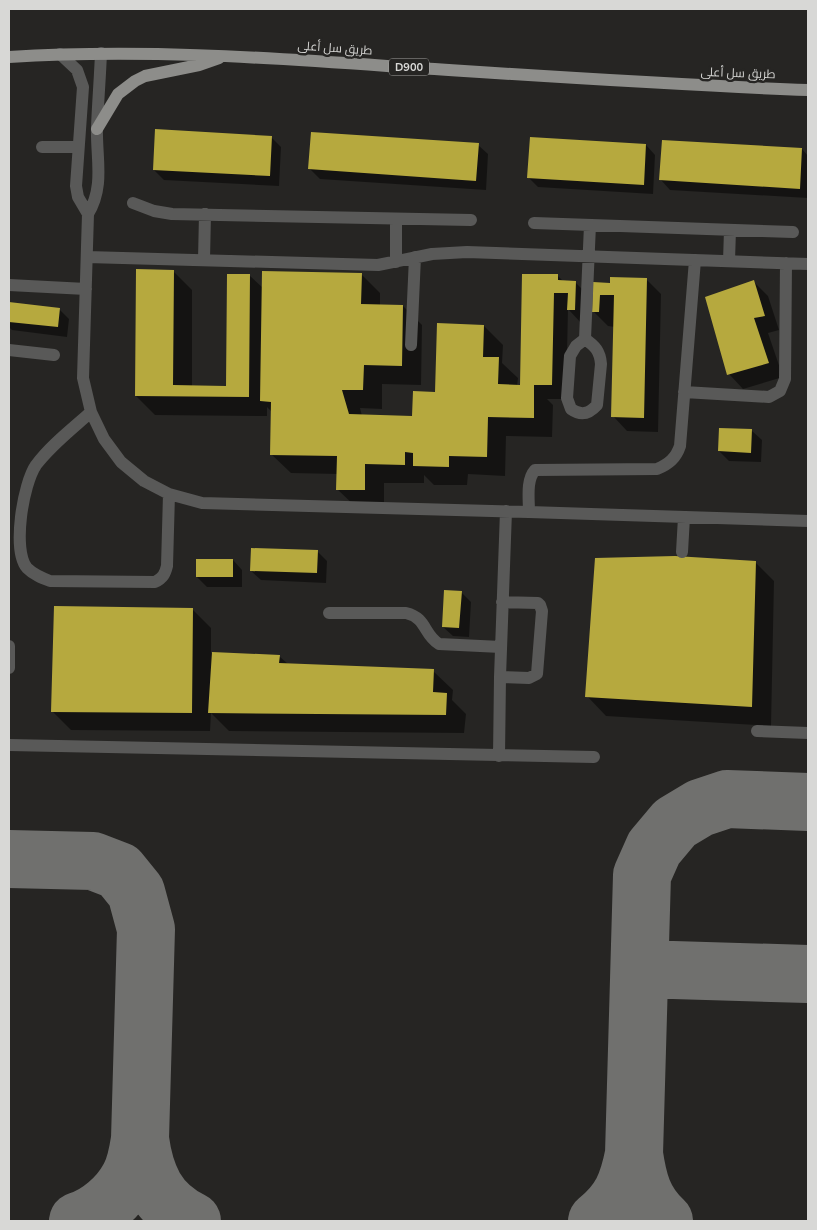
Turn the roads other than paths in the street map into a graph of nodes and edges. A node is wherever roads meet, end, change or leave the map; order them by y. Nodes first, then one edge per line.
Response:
1 (101, 53) junction
2 (60, 54) junction
3 (227, 55) junction
4 (9, 57) edge
5 (808, 90) edge
6 (97, 129) junction
7 (42, 147) dead end
8 (78, 147) junction
9 (133, 202) dead end
10 (88, 214) junction
11 (205, 214) junction
12 (396, 220) junction
13 (471, 220) dead end
14 (534, 223) dead end
15 (590, 225) junction
16 (730, 230) junction
17 (793, 232) dead end
18 (589, 256) junction
19 (87, 257) junction
20 (415, 257) junction
21 (204, 260) junction
22 (695, 260) junction
23 (729, 261) junction
24 (396, 262) junction
25 (786, 263) junction
26 (808, 264) edge
27 (9, 285) edge
28 (86, 290) junction
29 (585, 338) junction
30 (411, 345) dead end
31 (9, 350) edge
32 (54, 355) dead end
33 (684, 392) junction
34 (91, 412) junction
35 (169, 494) junction
36 (506, 511) junction
37 (528, 512) junction
38 (684, 517) junction
39 (808, 521) edge
40 (682, 552) dead end
41 (502, 602) junction
42 (329, 613) dead end
43 (9, 646) edge
44 (501, 647) junction
45 (9, 668) edge
46 (500, 677) junction
47 (757, 731) dead end
48 (808, 733) edge
49 (9, 745) edge
50 (499, 756) junction
51 (594, 757) dead end

1 - 2 main road, طريق سل أعلى / D900
1 - 3 main road, طريق سل أعلى / D900
1 - 6 lane
2 - 4 main road, طريق سل أعلى / D900
2 - 8 lane
3 - 5 main road, طريق سل أعلى / D900
3 - 6 main road
6 - 10 lane
7 - 8 lane
8 - 10 lane
9 - 11 lane
10 - 19 lane
11 - 12 lane
11 - 21 lane
12 - 13 lane
12 - 24 lane
14 - 15 lane
15 - 16 lane
15 - 18 lane
16 - 17 lane
16 - 23 lane
18 - 20 lane
18 - 22 lane
18 - 29 lane
19 - 21 lane
19 - 28 lane
20 - 24 lane
20 - 30 lane
21 - 24 lane
22 - 23 lane
22 - 33 lane
23 - 25 lane
25 - 26 lane
25 - 33 lane
27 - 28 lane
28 - 34 lane
29 - 29 lane
31 - 32 lane
33 - 37 lane
34 - 35 lane
34 - 35 lane
35 - 36 lane
36 - 37 lane
36 - 41 lane
37 - 38 lane
38 - 39 lane
38 - 40 lane
41 - 44 lane
41 - 46 lane
42 - 44 lane
43 - 45 lane
44 - 46 lane
46 - 50 lane
47 - 48 lane
49 - 50 lane
50 - 51 lane

